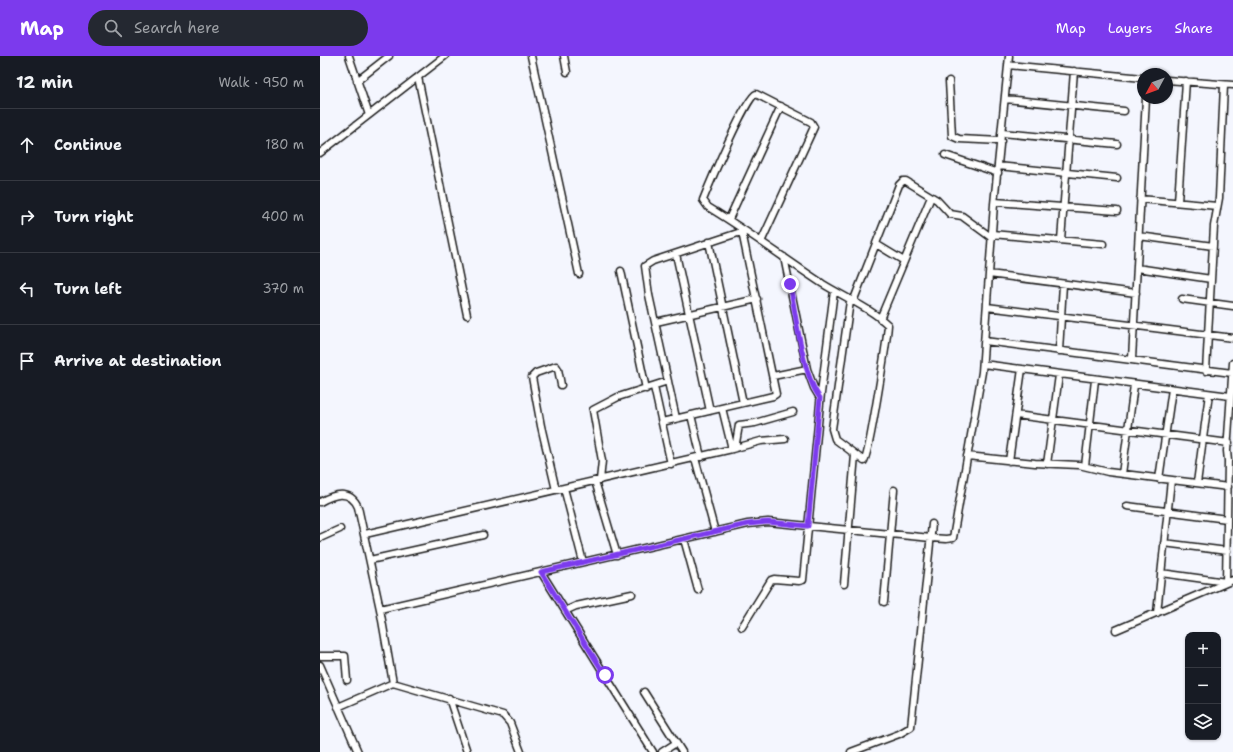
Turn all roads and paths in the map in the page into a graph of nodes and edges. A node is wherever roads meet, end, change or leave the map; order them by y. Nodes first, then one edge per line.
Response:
1 (349, 56) edge
2 (389, 56) edge
3 (445, 56) edge
4 (531, 56) edge
5 (564, 56) edge
6 (1009, 56) edge
7 (1008, 65) junction
8 (1074, 71) junction
9 (567, 72) dead end
10 (418, 76) junction
11 (1137, 77) edge
12 (357, 81) junction
13 (949, 81) dead end
14 (1173, 81) edge
15 (1186, 82) junction
16 (1224, 85) junction
17 (1233, 85) edge
18 (1006, 99) junction
19 (1146, 104) edge
20 (1072, 105) junction
21 (781, 106) junction
22 (1124, 111) dead end
23 (369, 115) junction
24 (1002, 133) junction
25 (1001, 140) junction
26 (1069, 140) junction
27 (1117, 144) dead end
28 (320, 153) edge
29 (945, 156) dead end
30 (998, 170) junction
31 (1066, 173) junction
32 (1116, 178) dead end
33 (931, 197) junction
34 (1140, 199) junction
35 (995, 202) junction
36 (1178, 202) junction
37 (1063, 206) junction
38 (1217, 206) junction
39 (1117, 211) dead end
40 (729, 220) junction
41 (743, 231) junction
42 (992, 236) junction
43 (1139, 236) junction
44 (1061, 240) junction
45 (709, 242) junction
46 (761, 242) junction
47 (876, 244) junction
48 (1103, 244) dead end
49 (1213, 246) junction
50 (676, 254) junction
51 (784, 257) junction
52 (904, 261) junction
53 (1137, 268) junction
54 (621, 270) dead end
55 (579, 274) dead end
56 (988, 274) junction
57 (1211, 279) junction
58 (1063, 284) junction
59 (834, 291) junction
60 (1136, 293) junction
61 (756, 299) junction
62 (1182, 299) dead end
63 (852, 301) junction
64 (1210, 303) junction
65 (1233, 306) edge
66 (723, 307) junction
67 (987, 307) junction
68 (689, 314) junction
69 (467, 315) dead end
70 (1061, 317) junction
71 (880, 319) junction
72 (656, 322) junction
73 (1134, 326) junction
74 (1209, 336) junction
75 (1233, 338) edge
76 (984, 341) junction
77 (1059, 351) junction
78 (1132, 359) junction
79 (983, 364) junction
80 (1233, 364) edge
81 (807, 369) junction
82 (1022, 369) junction
83 (1206, 371) junction
84 (1232, 373) junction
85 (1059, 375) junction
86 (773, 376) junction
87 (1095, 380) junction
88 (668, 381) junction
89 (561, 385) dead end
90 (1134, 385) junction
91 (654, 386) junction
92 (646, 389) junction
93 (1172, 389) junction
94 (1208, 394) junction
95 (820, 398) junction
96 (1231, 400) edge
97 (743, 403) junction
98 (722, 408) junction
99 (710, 411) junction
100 (793, 412) dead end
101 (691, 415) junction
102 (1016, 415) junction
103 (676, 418) junction
104 (1053, 420) junction
105 (662, 422) junction
106 (1090, 425) junction
107 (1128, 429) junction
108 (1165, 434) junction
109 (784, 439) dead end
110 (1203, 439) junction
111 (1229, 443) junction
112 (731, 447) junction
113 (855, 455) junction
114 (967, 456) junction
115 (698, 458) junction
116 (1009, 461) junction
117 (1231, 461) edge
118 (671, 464) junction
119 (1047, 464) junction
120 (1084, 466) junction
121 (1122, 474) junction
122 (1159, 479) junction
123 (598, 480) junction
124 (1171, 480) junction
125 (1196, 483) junction
126 (1228, 487) junction
127 (564, 488) junction
128 (556, 490) junction
129 (894, 490) dead end
130 (320, 502) edge
131 (1127, 506) dead end
132 (1167, 511) junction
133 (1227, 519) junction
134 (932, 524) dead end
135 (808, 526) junction
136 (340, 529) dead end
137 (848, 530) junction
138 (715, 532) junction
139 (365, 534) junction
140 (889, 534) junction
141 (483, 535) dead end
142 (320, 538) edge
143 (930, 538) junction
144 (684, 539) junction
145 (1164, 543) junction
146 (1227, 551) junction
147 (616, 555) junction
148 (370, 560) junction
149 (583, 562) junction
150 (541, 572) junction
151 (1161, 573) junction
152 (1229, 582) edge
153 (844, 584) dead end
154 (698, 590) dead end
155 (632, 594) dead end
156 (884, 602) dead end
157 (380, 609) junction
158 (565, 611) junction
159 (1157, 613) junction
160 (742, 627) dead end
161 (1116, 630) dead end
162 (320, 656) edge
163 (320, 665) edge
164 (347, 680) dead end
165 (393, 683) junction
166 (644, 692) dead end
167 (449, 698) junction
168 (338, 707) junction
169 (676, 743) junction
170 (358, 752) edge
171 (467, 752) edge
172 (520, 752) edge
173 (653, 752) edge
174 (662, 752) edge
175 (682, 752) edge
176 (852, 752) edge

1 - 12 street
2 - 12 street
3 - 10 street
4 - 55 street
5 - 9 street
6 - 7 street
7 - 8 street
7 - 18 street
8 - 11 street
8 - 20 street
10 - 23 street
10 - 69 street
12 - 23 street
13 - 25 street
14 - 15 street
15 - 16 street
15 - 36 street
16 - 17 street
16 - 38 street
18 - 20 street
18 - 24 street
19 - 34 street
20 - 22 street
20 - 26 street
21 - 40 street
21 - 40 street
21 - 46 street
23 - 28 street
24 - 25 street
24 - 26 street
25 - 30 street
26 - 27 street
26 - 31 street
29 - 30 street
30 - 31 street
30 - 35 street
31 - 32 street
31 - 37 street
33 - 42 street
33 - 47 street
33 - 52 street
34 - 36 street
34 - 43 street
35 - 37 street
35 - 42 street
36 - 38 street
37 - 39 street
37 - 44 street
38 - 49 street
40 - 41 street
41 - 45 street
41 - 46 street
41 - 61 street
42 - 44 street
42 - 56 street
43 - 49 street
43 - 53 street
44 - 48 street
45 - 50 street
45 - 66 street
46 - 51 street
47 - 52 street
47 - 63 street
49 - 57 street
50 - 68 street
50 - 72 street
51 - 59 street
51 - 81 street
52 - 71 street
53 - 57 street
53 - 60 street
54 - 92 street
56 - 58 street
56 - 67 street
57 - 64 street
58 - 60 street
58 - 70 street
59 - 63 street
59 - 95 street
60 - 73 street
61 - 66 street
61 - 86 street
62 - 64 street
63 - 71 street
63 - 113 street
64 - 65 street
64 - 74 street
66 - 68 street
66 - 97 street
67 - 70 street
67 - 76 street
68 - 72 street
68 - 99 street
70 - 73 street
70 - 77 street
71 - 113 street
72 - 88 street
73 - 74 street
73 - 78 street
74 - 75 street
74 - 83 street
76 - 77 street
76 - 79 street
77 - 78 street
78 - 83 street
79 - 82 street
79 - 114 street
80 - 84 street
81 - 86 street
81 - 95 street
82 - 85 street
82 - 102 street
83 - 84 street
84 - 96 street
85 - 87 street
85 - 104 street
86 - 97 street
87 - 90 street
87 - 106 street
88 - 91 street
88 - 103 street
89 - 128 street
90 - 93 street
90 - 107 street
91 - 92 street
91 - 105 street
92 - 123 street
93 - 94 street
93 - 108 street
94 - 96 street
94 - 110 street
95 - 135 street
96 - 111 street
97 - 98 street
98 - 99 street
98 - 112 street
99 - 101 street
100 - 112 street
101 - 103 street
101 - 115 street
102 - 104 street
102 - 116 street
103 - 105 street
104 - 106 street
104 - 119 street
105 - 118 street
106 - 107 street
106 - 120 street
107 - 108 street
107 - 121 street
108 - 110 street
108 - 122 street
109 - 112 street
110 - 111 street
110 - 125 street
111 - 117 street
112 - 115 street
113 - 137 street
114 - 116 street
114 - 143 street
115 - 118 street
115 - 138 street
116 - 119 street
117 - 126 street
118 - 123 street
119 - 120 street
120 - 121 street
121 - 122 street
122 - 124 street
123 - 127 street
123 - 147 street
124 - 125 street
124 - 132 street
125 - 126 street
126 - 133 street
127 - 128 street
127 - 149 street
128 - 139 street
129 - 140 street
130 - 139 street
131 - 132 street
132 - 133 street
132 - 145 street
133 - 146 street
134 - 143 street
135 - 137 street
135 - 138 street
135 - 160 street
136 - 142 street
137 - 140 street
137 - 153 street
138 - 144 street
139 - 148 street
140 - 143 street
140 - 156 street
141 - 148 street
143 - 176 street
144 - 147 street
144 - 154 street
145 - 146 street
145 - 151 street
146 - 152 street
147 - 149 street
148 - 157 street
149 - 150 street
150 - 157 street
150 - 158 street
151 - 152 street
151 - 159 street
152 - 159 street
155 - 158 street
157 - 165 street
158 - 173 street
159 - 161 street
162 - 164 street
163 - 168 street
165 - 167 street
165 - 168 street
166 - 169 street
167 - 171 street
167 - 172 street
168 - 170 street
169 - 174 street
169 - 175 street

